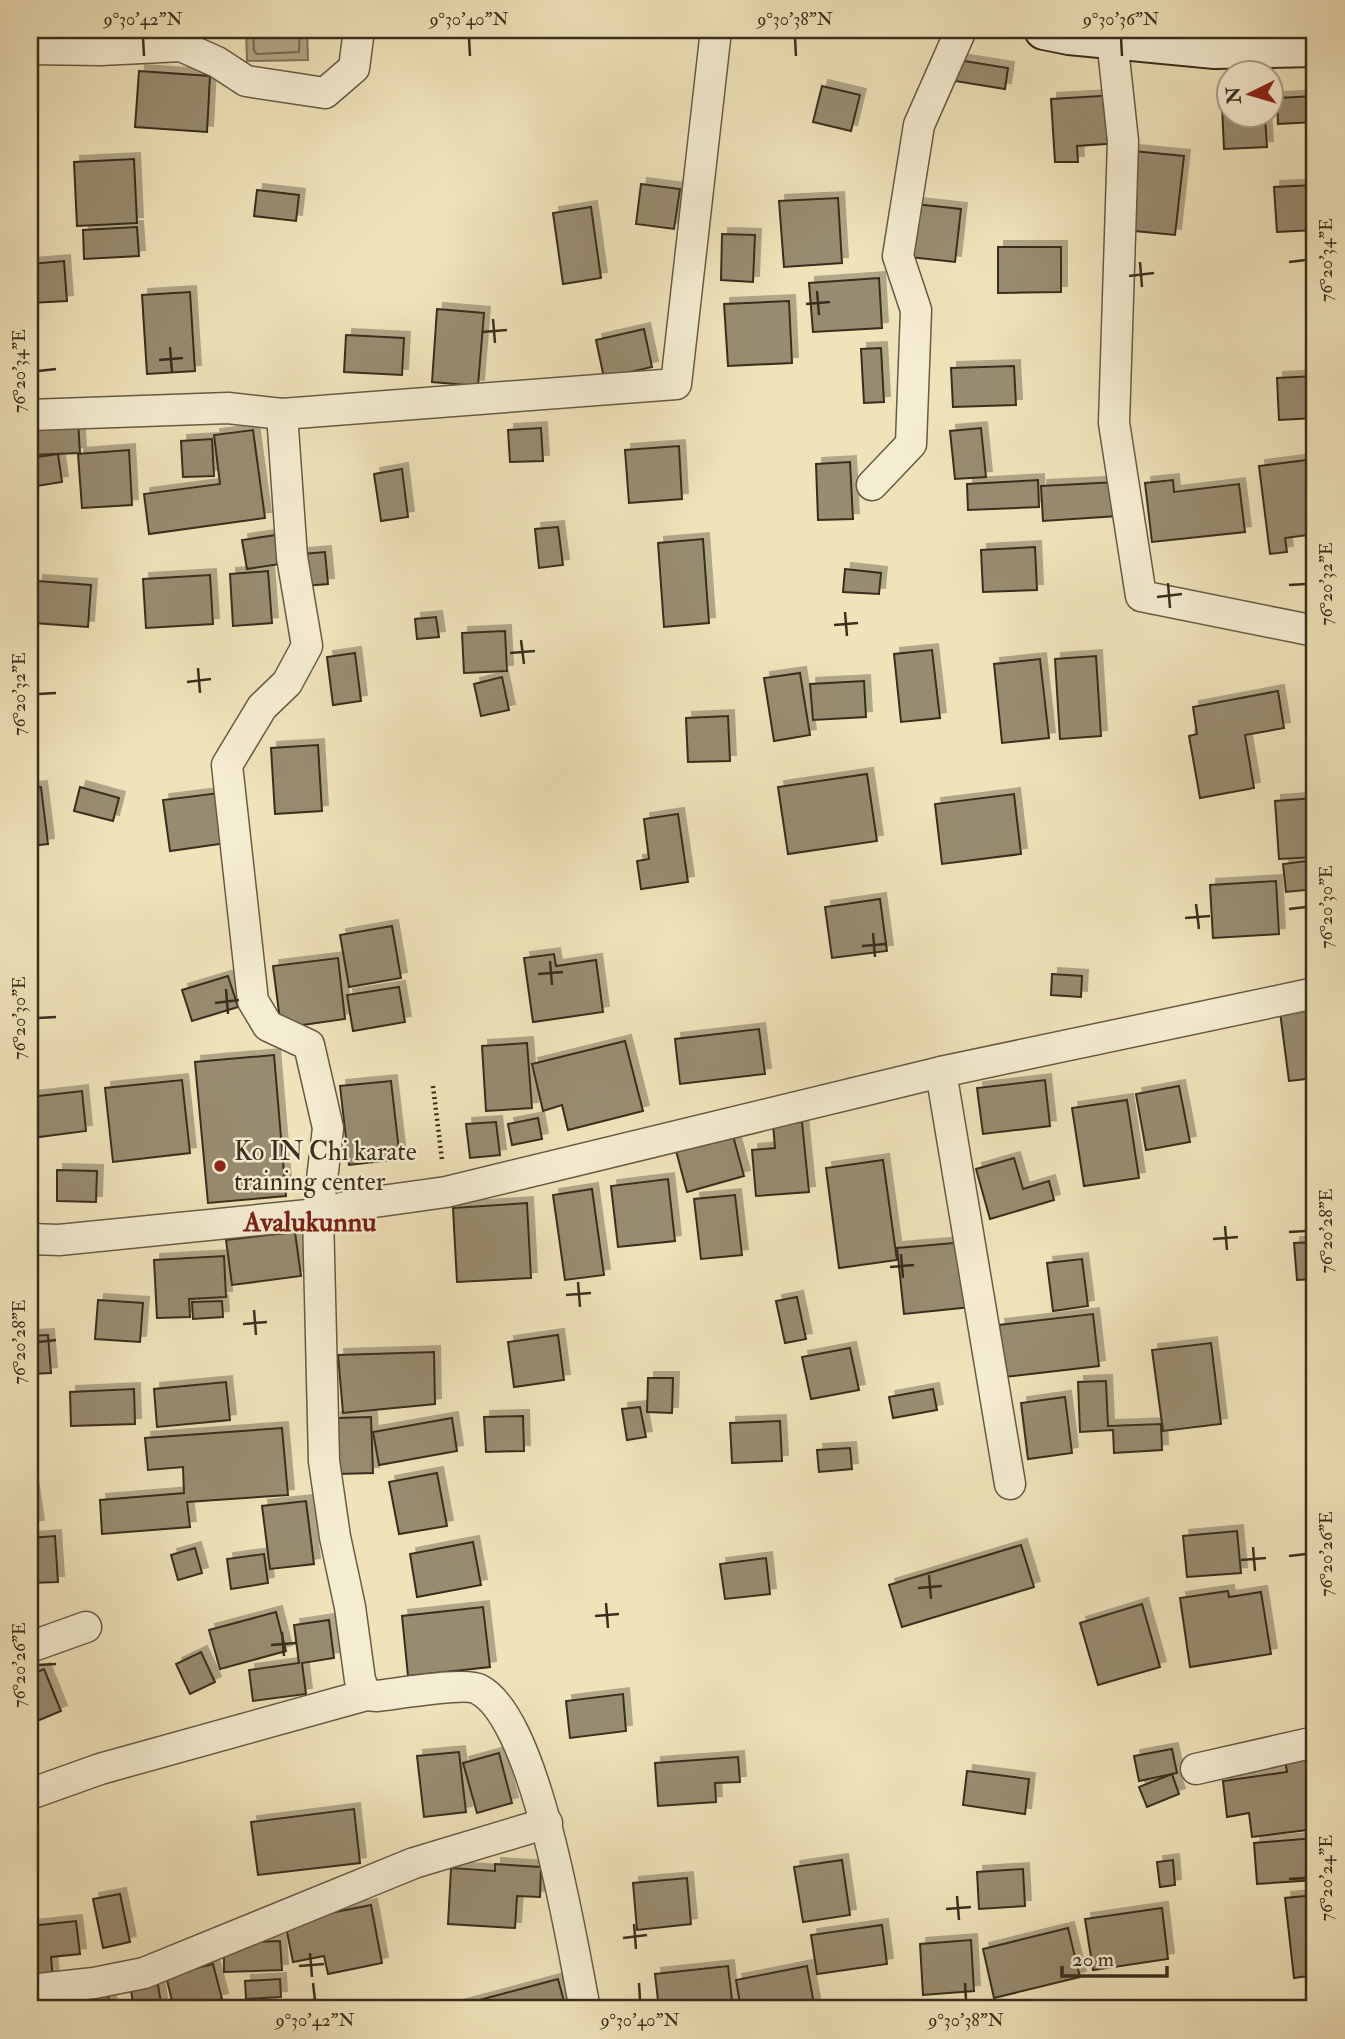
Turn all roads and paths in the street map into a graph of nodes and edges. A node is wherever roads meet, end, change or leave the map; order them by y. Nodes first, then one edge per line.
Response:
1 (359, 30) edge
2 (716, 30) edge
3 (961, 30) edge
4 (1044, 30) edge
5 (1112, 39) junction
6 (1315, 47) edge
7 (30, 49) edge
8 (282, 414) junction
9 (30, 415) edge
10 (872, 485) dead end
11 (1315, 631) edge
12 (1315, 993) edge
13 (941, 1072) junction
14 (433, 1086) dead end
15 (446, 1192) junction
16 (318, 1213) junction
17 (30, 1239) edge
18 (1010, 1484) dead end
19 (86, 1627) dead end
20 (30, 1647) edge
21 (366, 1695) junction
22 (1315, 1742) edge
23 (1196, 1769) dead end
24 (30, 1794) edge
25 (547, 1823) junction
26 (30, 1990) edge
27 (585, 2009) edge

1 - 7 street
2 - 8 street
3 - 10 street
4 - 5 main road
5 - 6 main road
5 - 11 street
8 - 9 street
8 - 16 street
12 - 13 street
13 - 15 street
13 - 18 street
14 - 15 path
15 - 16 street
16 - 17 street
16 - 21 street
19 - 20 street
21 - 24 street
21 - 25 street
22 - 23 street
25 - 26 street
25 - 27 street

